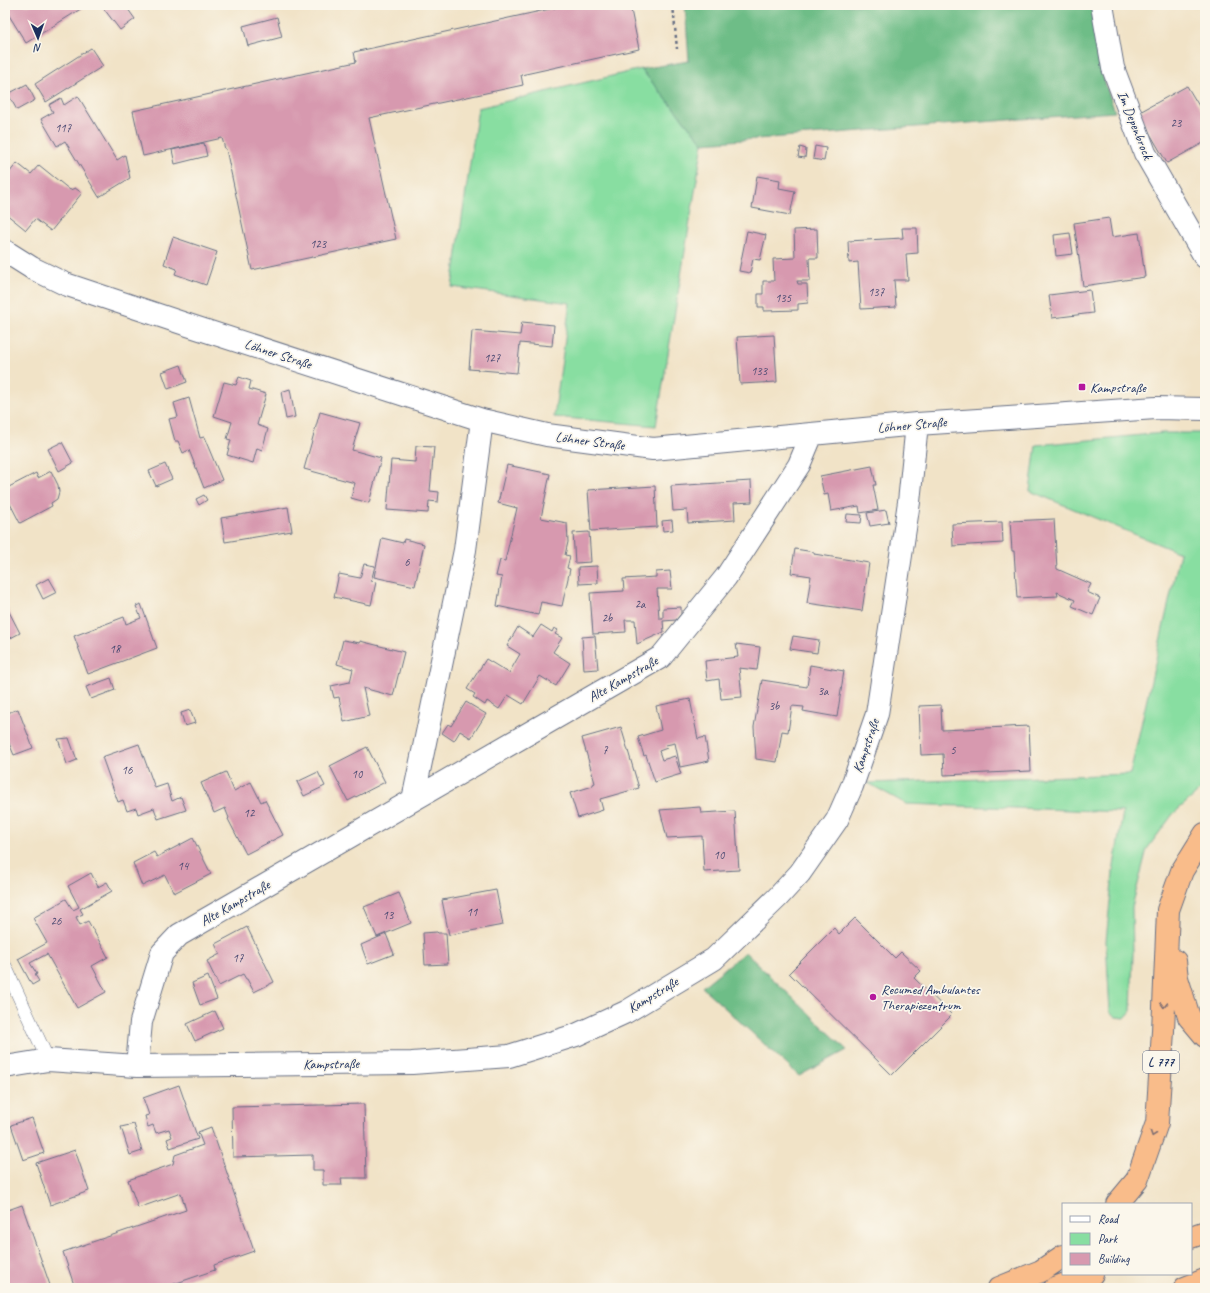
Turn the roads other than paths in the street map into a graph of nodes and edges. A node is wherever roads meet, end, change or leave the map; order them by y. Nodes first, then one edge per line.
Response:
1 (1102, 5) edge
2 (5, 251) edge
3 (1205, 257) edge
4 (1205, 409) edge
5 (482, 420) junction
6 (917, 424) junction
7 (812, 434) junction
8 (413, 800) junction
9 (1205, 834) edge
10 (1168, 910) junction
11 (5, 966) edge
12 (1205, 1036) edge
13 (48, 1060) junction
14 (137, 1066) junction
15 (5, 1067) edge
16 (1118, 1203) edge
17 (1205, 1232) edge
18 (1192, 1237) edge
19 (1062, 1257) edge
20 (1089, 1275) edge
21 (1205, 1280) edge
22 (999, 1288) edge
23 (1055, 1288) edge
24 (1185, 1288) edge

1 - 3 street, Im Depenbrock
2 - 5 street, Löhner Straße
4 - 6 street, Löhner Straße
5 - 7 street, Löhner Straße
5 - 8 street
6 - 7 street, Löhner Straße
6 - 14 street, Kampstraße
7 - 8 street, Alte Kampstraße
8 - 14 street, Alte Kampstraße
9 - 10 highway, L 777
10 - 12 highway
10 -> 16 highway, L 777
11 - 13 lane
13 - 14 street, Kampstraße
13 - 15 street, Kampstraße
17 - 18 highway
19 - 22 highway
20 - 23 highway
21 - 24 highway

